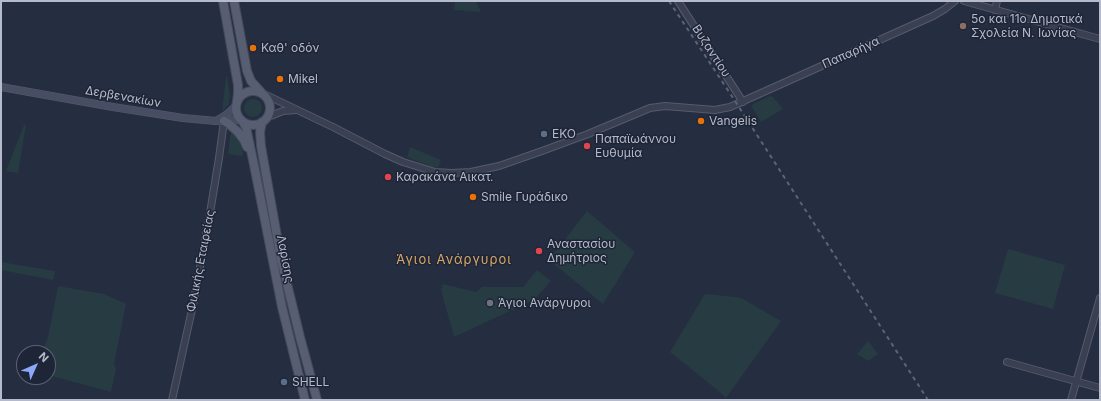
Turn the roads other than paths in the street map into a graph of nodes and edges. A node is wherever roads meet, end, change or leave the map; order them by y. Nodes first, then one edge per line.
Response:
1 (223, 1) edge
2 (234, 1) edge
3 (678, 1) edge
4 (955, 1) edge
5 (964, 1) edge
6 (997, 1) edge
7 (995, 10) junction
8 (1100, 39) edge
9 (1, 87) edge
10 (263, 94) junction
11 (744, 102) junction
12 (236, 105) junction
13 (300, 111) junction
14 (265, 120) junction
15 (220, 121) junction
16 (243, 121) junction
17 (254, 165) junction
18 (1100, 298) edge
19 (1006, 362) dead end
20 (1076, 381) junction
21 (1100, 388) edge
22 (172, 400) edge
23 (305, 400) edge
24 (317, 400) edge
25 (1071, 400) edge

1 - 12 main road
2 - 10 main road
3 - 11 street, Βυζαντίου
4 - 11 street, Παπαρήγα
5 - 7 street
6 - 7 street
7 - 8 street
9 - 15 main road, Δερβενακίων
10 - 12 main road
10 - 13 street, Παπαρήγα
10 - 14 main road
11 - 13 street, Παπαρήγα
12 - 15 main road
12 - 16 main road
13 - 14 street
14 - 16 main road
14 - 24 main road, Λαρίσης
15 - 16 main road, Δερβενακίων
15 - 17 main road
15 - 22 street, Φιλικής Εταιρείας
16 - 17 main road, Λαρίσης
17 - 23 main road, Λαρίσης
18 - 20 street
19 - 20 street
20 - 21 street
20 - 25 street

